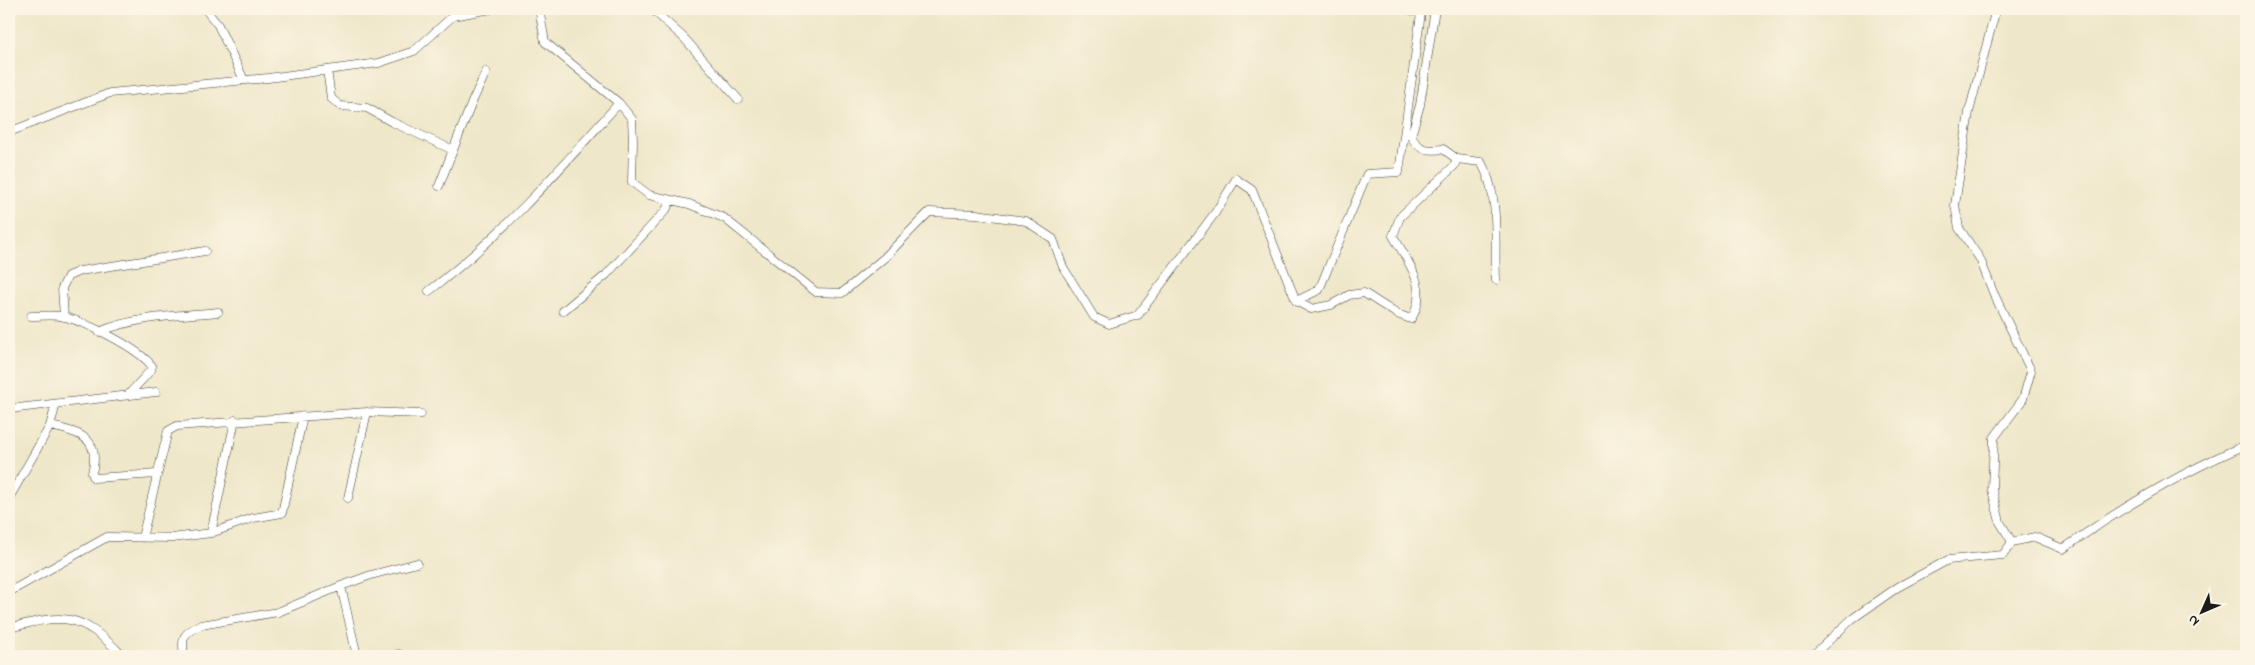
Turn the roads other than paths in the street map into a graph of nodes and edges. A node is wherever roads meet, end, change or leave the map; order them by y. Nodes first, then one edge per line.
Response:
1 (205, 9) edge
2 (446, 9) edge
3 (491, 9) edge
4 (538, 9) edge
5 (652, 9) edge
6 (1406, 9) edge
7 (1434, 9) edge
8 (1996, 9) edge
9 (454, 16) junction
10 (327, 70) junction
11 (486, 72) dead end
12 (244, 80) junction
13 (738, 99) dead end
14 (619, 103) junction
15 (9, 132) edge
16 (453, 150) junction
17 (1457, 159) junction
18 (439, 186) dead end
19 (671, 200) junction
20 (205, 251) dead end
21 (1496, 280) dead end
22 (429, 291) dead end
23 (1296, 301) junction
24 (564, 311) dead end
25 (218, 312) dead end
26 (30, 316) dead end
27 (64, 316) junction
28 (100, 332) junction
29 (156, 392) dead end
30 (128, 395) junction
31 (56, 404) junction
32 (9, 409) edge
33 (367, 412) junction
34 (421, 414) dead end
35 (303, 416) junction
36 (235, 420) junction
37 (50, 426) junction
38 (2246, 446) edge
39 (158, 474) junction
40 (9, 498) edge
41 (348, 498) dead end
42 (211, 533) junction
43 (142, 538) junction
44 (2012, 542) junction
45 (417, 563) dead end
46 (341, 586) junction
47 (9, 592) edge
48 (9, 628) edge
49 (123, 656) edge
50 (184, 656) edge
51 (357, 656) edge
52 (1812, 656) edge

1 - 12 street
2 - 9 street
3 - 9 street
4 - 14 street
5 - 13 street
6 - 23 street
7 - 17 street
8 - 44 street
9 - 10 street
10 - 12 street
10 - 16 street
11 - 16 street
12 - 15 street
14 - 19 street
14 - 22 street
16 - 18 street
17 - 21 street
17 - 23 street
19 - 23 street
19 - 24 street
20 - 27 street
25 - 28 street
26 - 27 street
27 - 28 street
28 - 30 street
29 - 30 street
30 - 31 street
31 - 32 street
31 - 37 street
33 - 34 street
33 - 35 street
33 - 41 street
35 - 36 street
35 - 42 street
36 - 39 street
36 - 42 street
37 - 39 street
37 - 40 street
38 - 44 street
39 - 43 street
42 - 43 street
43 - 47 street
44 - 52 street
45 - 46 street
46 - 50 street
46 - 51 street
48 - 49 street

